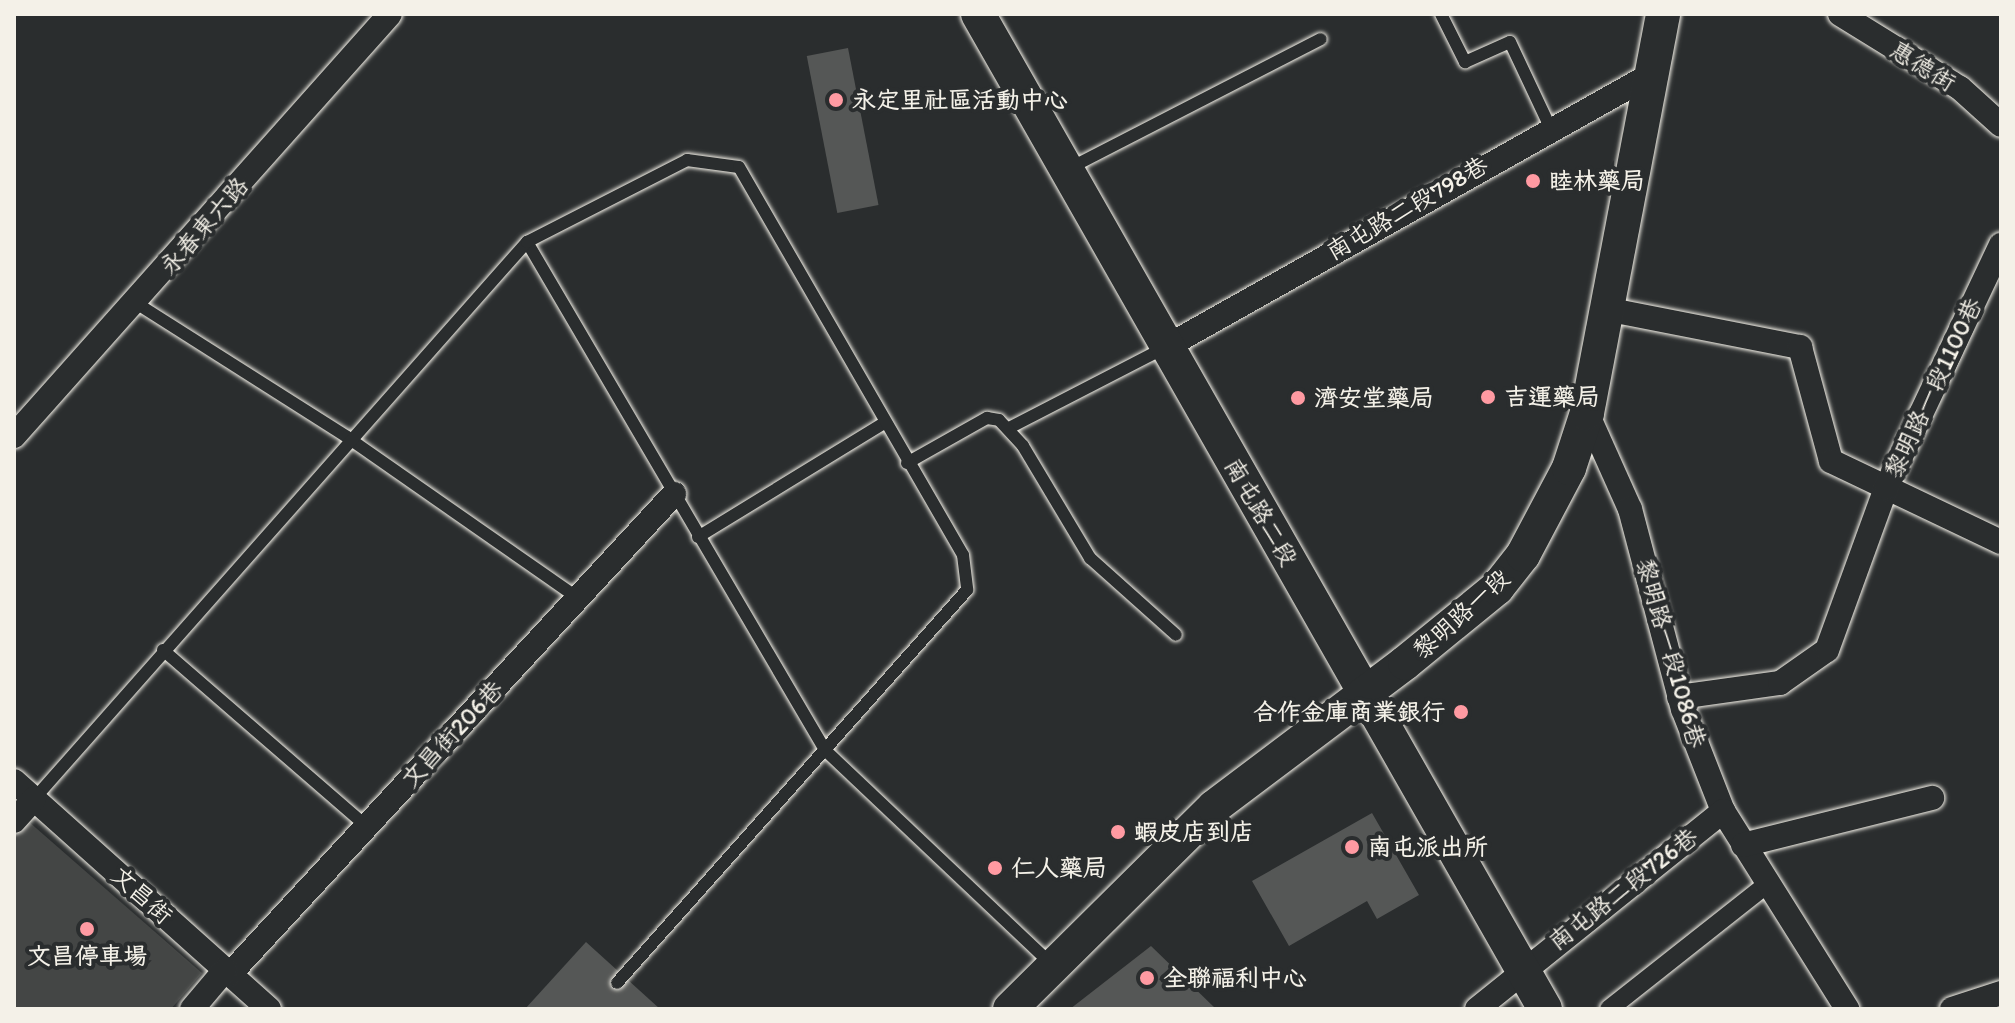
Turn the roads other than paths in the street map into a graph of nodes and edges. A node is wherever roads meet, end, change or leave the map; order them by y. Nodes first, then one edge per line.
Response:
1 (390, 14) edge
2 (978, 14) edge
3 (1441, 14) edge
4 (1663, 14) edge
5 (1840, 14) edge
6 (1321, 39) dead end
7 (1652, 74) junction
8 (2001, 125) edge
9 (1550, 127) junction
10 (1067, 169) junction
11 (527, 242) junction
12 (2001, 245) edge
13 (136, 303) junction
14 (1611, 310) junction
15 (1166, 347) junction
16 (1587, 413) junction
17 (884, 423) junction
18 (1009, 428) junction
19 (14, 436) edge
20 (347, 437) junction
21 (907, 463) junction
22 (1886, 488) junction
23 (674, 494) junction
24 (698, 537) junction
25 (2001, 542) edge
26 (578, 598) junction
27 (1176, 635) dead end
28 (163, 650) junction
29 (1366, 693) junction
30 (1679, 697) junction
31 (825, 750) junction
32 (14, 781) edge
33 (1932, 798) dead end
34 (34, 799) junction
35 (1723, 811) junction
36 (14, 821) edge
37 (367, 827) junction
38 (1743, 845) junction
39 (1766, 885) junction
40 (1051, 964) junction
41 (1522, 966) junction
42 (228, 972) junction
43 (617, 983) dead end
44 (2001, 993) edge
45 (192, 1009) edge
46 (269, 1009) edge
47 (1010, 1009) edge
48 (1477, 1009) edge
49 (1545, 1009) edge
50 (1609, 1009) edge
51 (1847, 1009) edge
52 (1952, 1009) edge

1 - 13 street, 永春東六路
2 - 10 main road, 南屯路二段
3 - 9 lane
4 - 7 main road, 黎明路一段
5 - 8 street, 惠德街
6 - 10 lane
7 - 9 street, 南屯路二段798巷
7 - 14 main road, 黎明路一段
9 - 15 street, 南屯路二段798巷
10 - 15 main road, 南屯路二段
11 - 17 lane
11 - 20 lane
11 - 23 lane
12 - 22 street, 黎明路一段1100巷
13 - 19 street, 永春東六路
13 - 20 lane
14 - 16 main road, 黎明路一段
14 - 22 street, 黎明路一段1100巷
15 - 18 lane
15 - 29 main road, 南屯路二段
16 - 29 main road, 黎明路一段
16 - 30 street, 黎明路一段1086巷
17 - 21 lane
17 - 24 lane
18 - 21 lane
18 - 27 lane
20 - 26 lane
20 - 28 lane
21 - 31 lane
22 - 25 street, 黎明路一段1100巷
22 - 30 street
23 - 24 lane
23 - 26 street, 文昌街206巷
24 - 31 lane
26 - 37 street, 文昌街206巷
28 - 34 lane
28 - 37 lane
29 - 40 main road, 黎明路一段
29 - 41 main road, 南屯路二段
30 - 35 street, 黎明路一段1086巷
31 - 40 lane
31 - 43 lane
32 - 34 street, 文昌街
33 - 38 street
34 - 36 street
34 - 42 street, 文昌街
35 - 38 street, 黎明路一段1086巷
35 - 41 street, 南屯路二段726巷
37 - 42 street, 文昌街206巷
38 - 39 street, 黎明路一段1086巷
39 - 50 street
39 - 51 street, 黎明路一段1086巷
40 - 47 main road, 黎明路一段
41 - 48 street, 南屯路二段726巷
41 - 49 main road, 南屯路二段
42 - 45 street, 文昌街206巷
42 - 46 street, 文昌街
44 - 52 street

